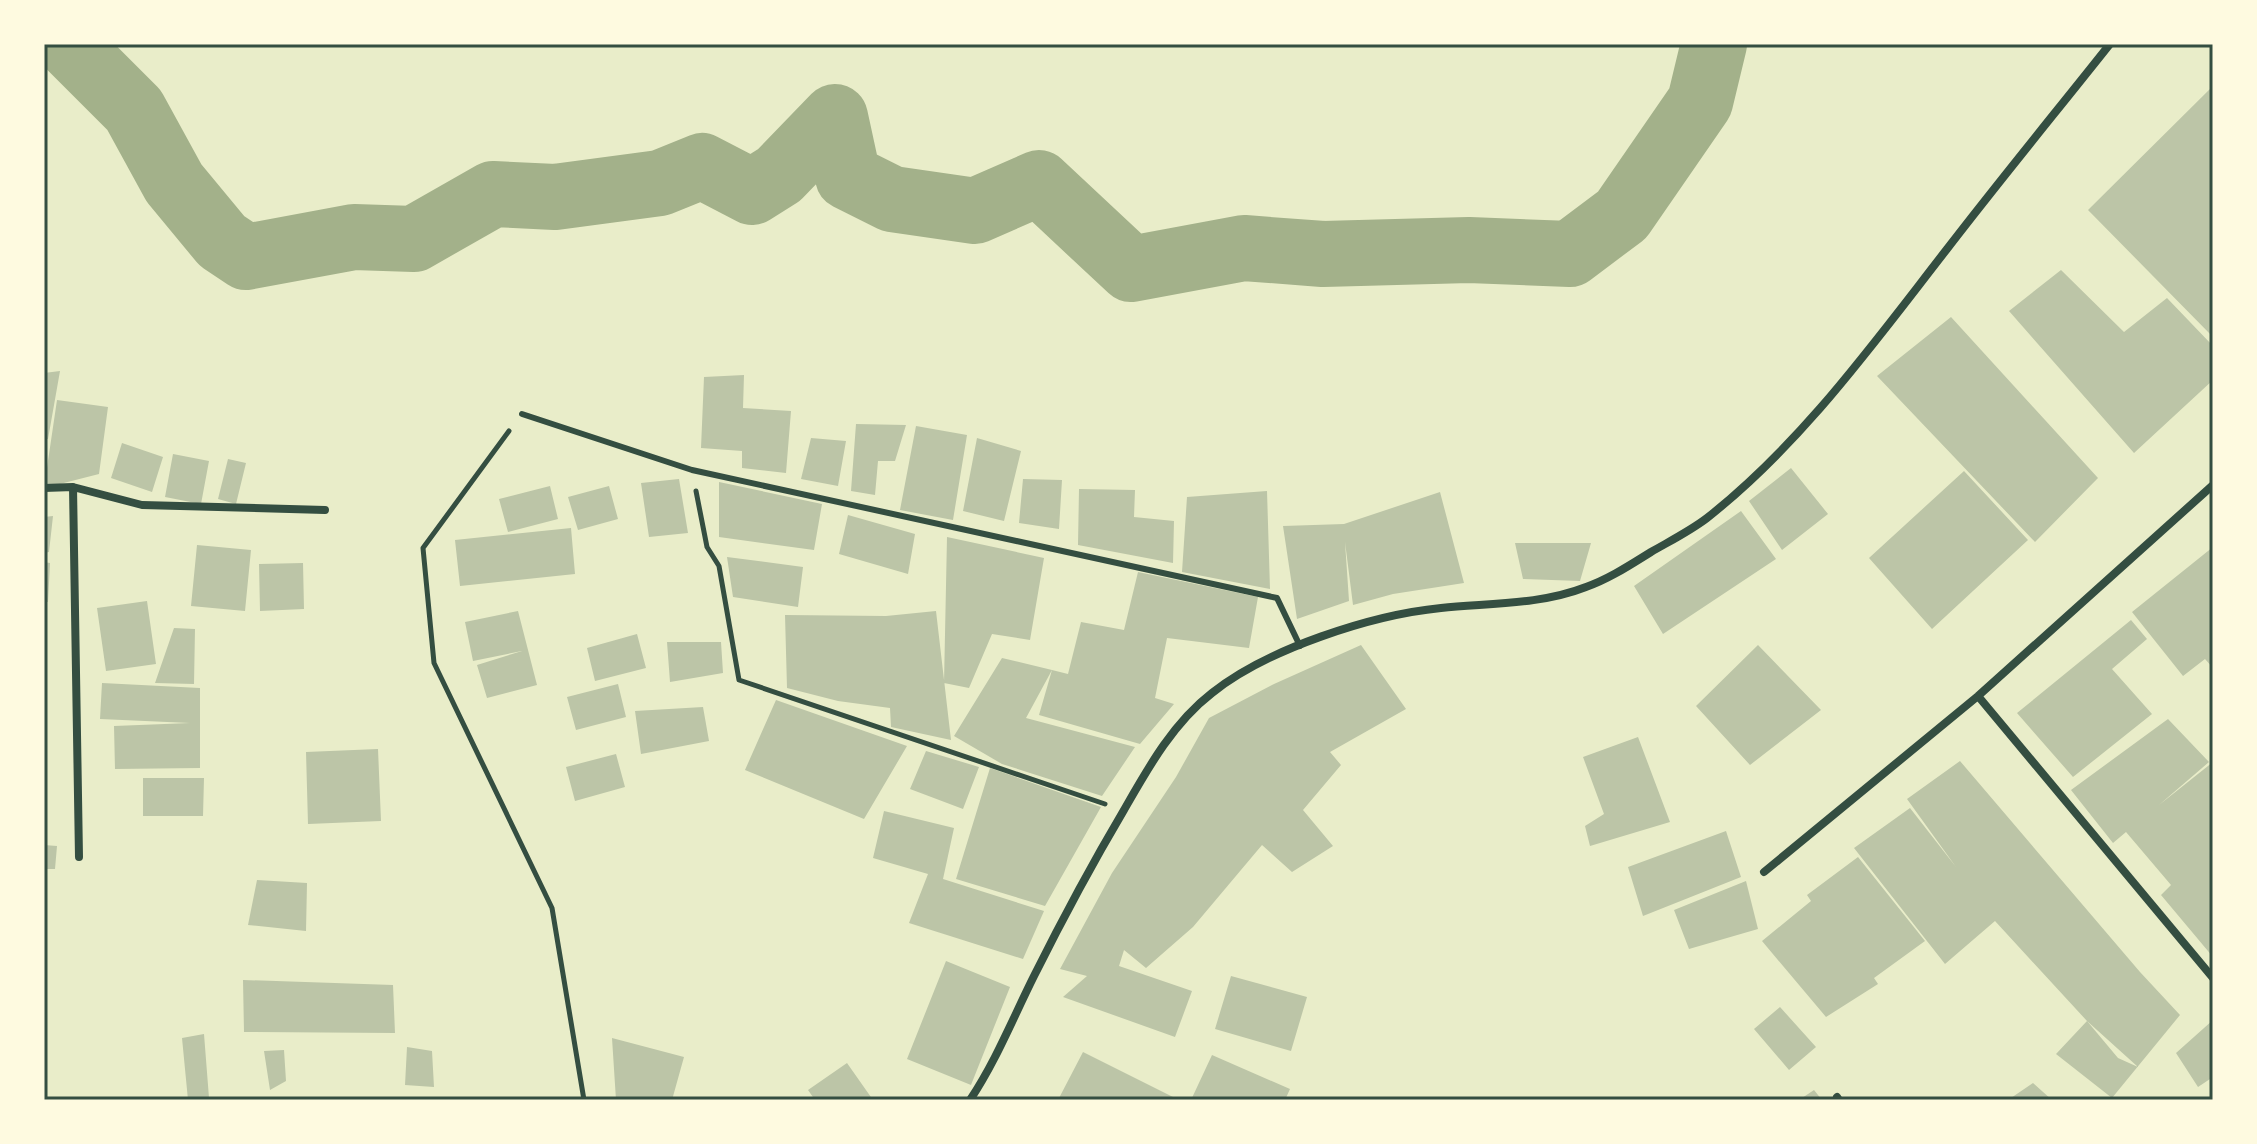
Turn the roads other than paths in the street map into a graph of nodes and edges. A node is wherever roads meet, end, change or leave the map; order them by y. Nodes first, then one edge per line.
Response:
1 (2110, 44) edge
2 (522, 414) road end
3 (2213, 485) edge
4 (73, 487) junction
5 (44, 488) edge
6 (325, 510) dead end
7 (1300, 646) junction
8 (1978, 696) junction
9 (79, 857) dead end
10 (1764, 872) dead end
11 (2213, 978) edge
12 (970, 1100) edge

1 - 7 street
2 - 7 lane
3 - 8 street
4 - 5 street
4 - 6 street
4 - 9 street
7 - 12 street
8 - 10 street
8 - 11 street

